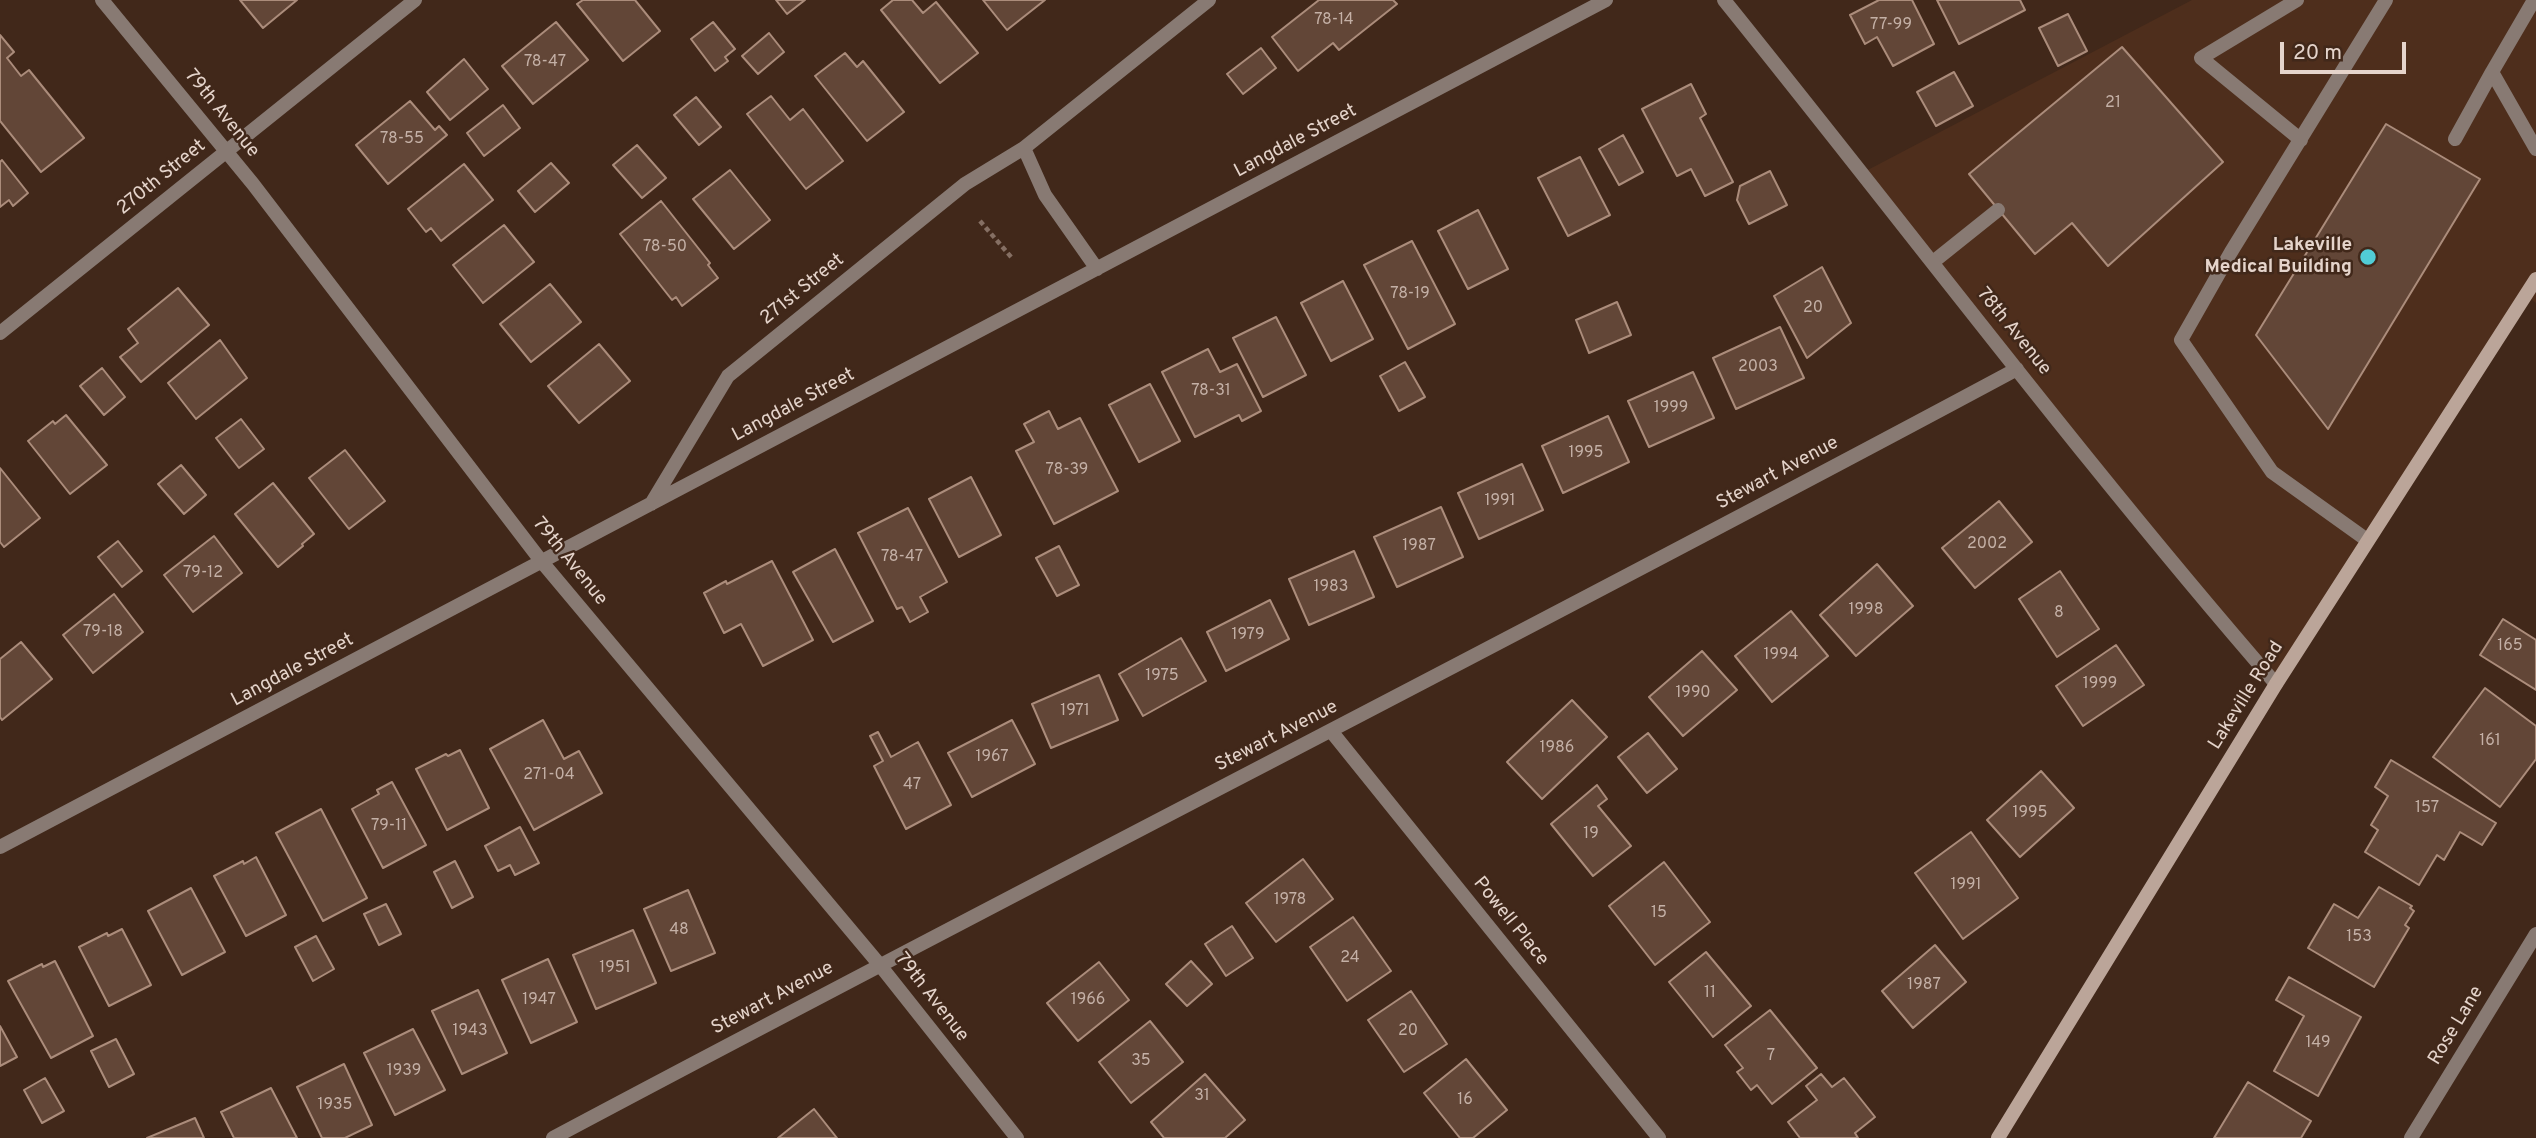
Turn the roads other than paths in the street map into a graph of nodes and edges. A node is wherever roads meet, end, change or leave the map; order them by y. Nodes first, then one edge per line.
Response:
1 (102, 0) edge
2 (415, 0) edge
3 (1209, 0) edge
4 (1606, 0) edge
5 (1724, 0) edge
6 (2297, 0) edge
7 (2386, 0) edge
8 (2534, 0) edge
9 (2492, 72) junction
10 (2455, 139) dead end
11 (2301, 140) junction
12 (1024, 148) junction
13 (2536, 149) edge
14 (227, 150) junction
15 (1998, 210) dead end
16 (1933, 262) junction
17 (1097, 269) junction
18 (2536, 279) edge
19 (2531, 299) edge
20 (0, 333) edge
21 (2017, 369) junction
22 (651, 504) junction
23 (2367, 540) junction
24 (542, 562) junction
25 (2276, 684) junction
26 (1331, 731) junction
27 (0, 847) edge
28 (2536, 934) edge
29 (879, 964) junction
30 (553, 1138) edge
31 (1017, 1138) edge
32 (1659, 1138) edge
33 (1998, 1138) edge
34 (2411, 1138) edge

1 - 14 street, 79th Avenue
2 - 14 street, 270th Street
3 - 12 street, 271st Street
4 - 17 street, Langdale Street
5 - 16 street, 78th Avenue
6 - 11 street
7 - 11 street
8 - 9 street
9 - 10 street
9 - 13 street
11 - 23 street
12 - 17 street
12 - 22 street, 271st Street
14 - 20 street, 270th Street
14 - 24 street, 79th Avenue
15 - 16 street
16 - 21 street, 78th Avenue
17 - 22 street, Langdale Street
18 - 19 main road, Lakeville Road
19 - 23 main road, Lakeville Road
21 - 25 street, 78th Avenue
21 - 26 street, Stewart Avenue
22 - 24 street, Langdale Street
23 - 25 main road, Lakeville Road
24 - 27 street, Langdale Street
24 - 29 street, 79th Avenue
25 - 33 main road, Lakeville Road
26 - 29 street, Stewart Avenue
26 - 32 street, Powell Place
28 - 34 street, Rose Lane
29 - 30 street, Stewart Avenue
29 - 31 street, 79th Avenue

